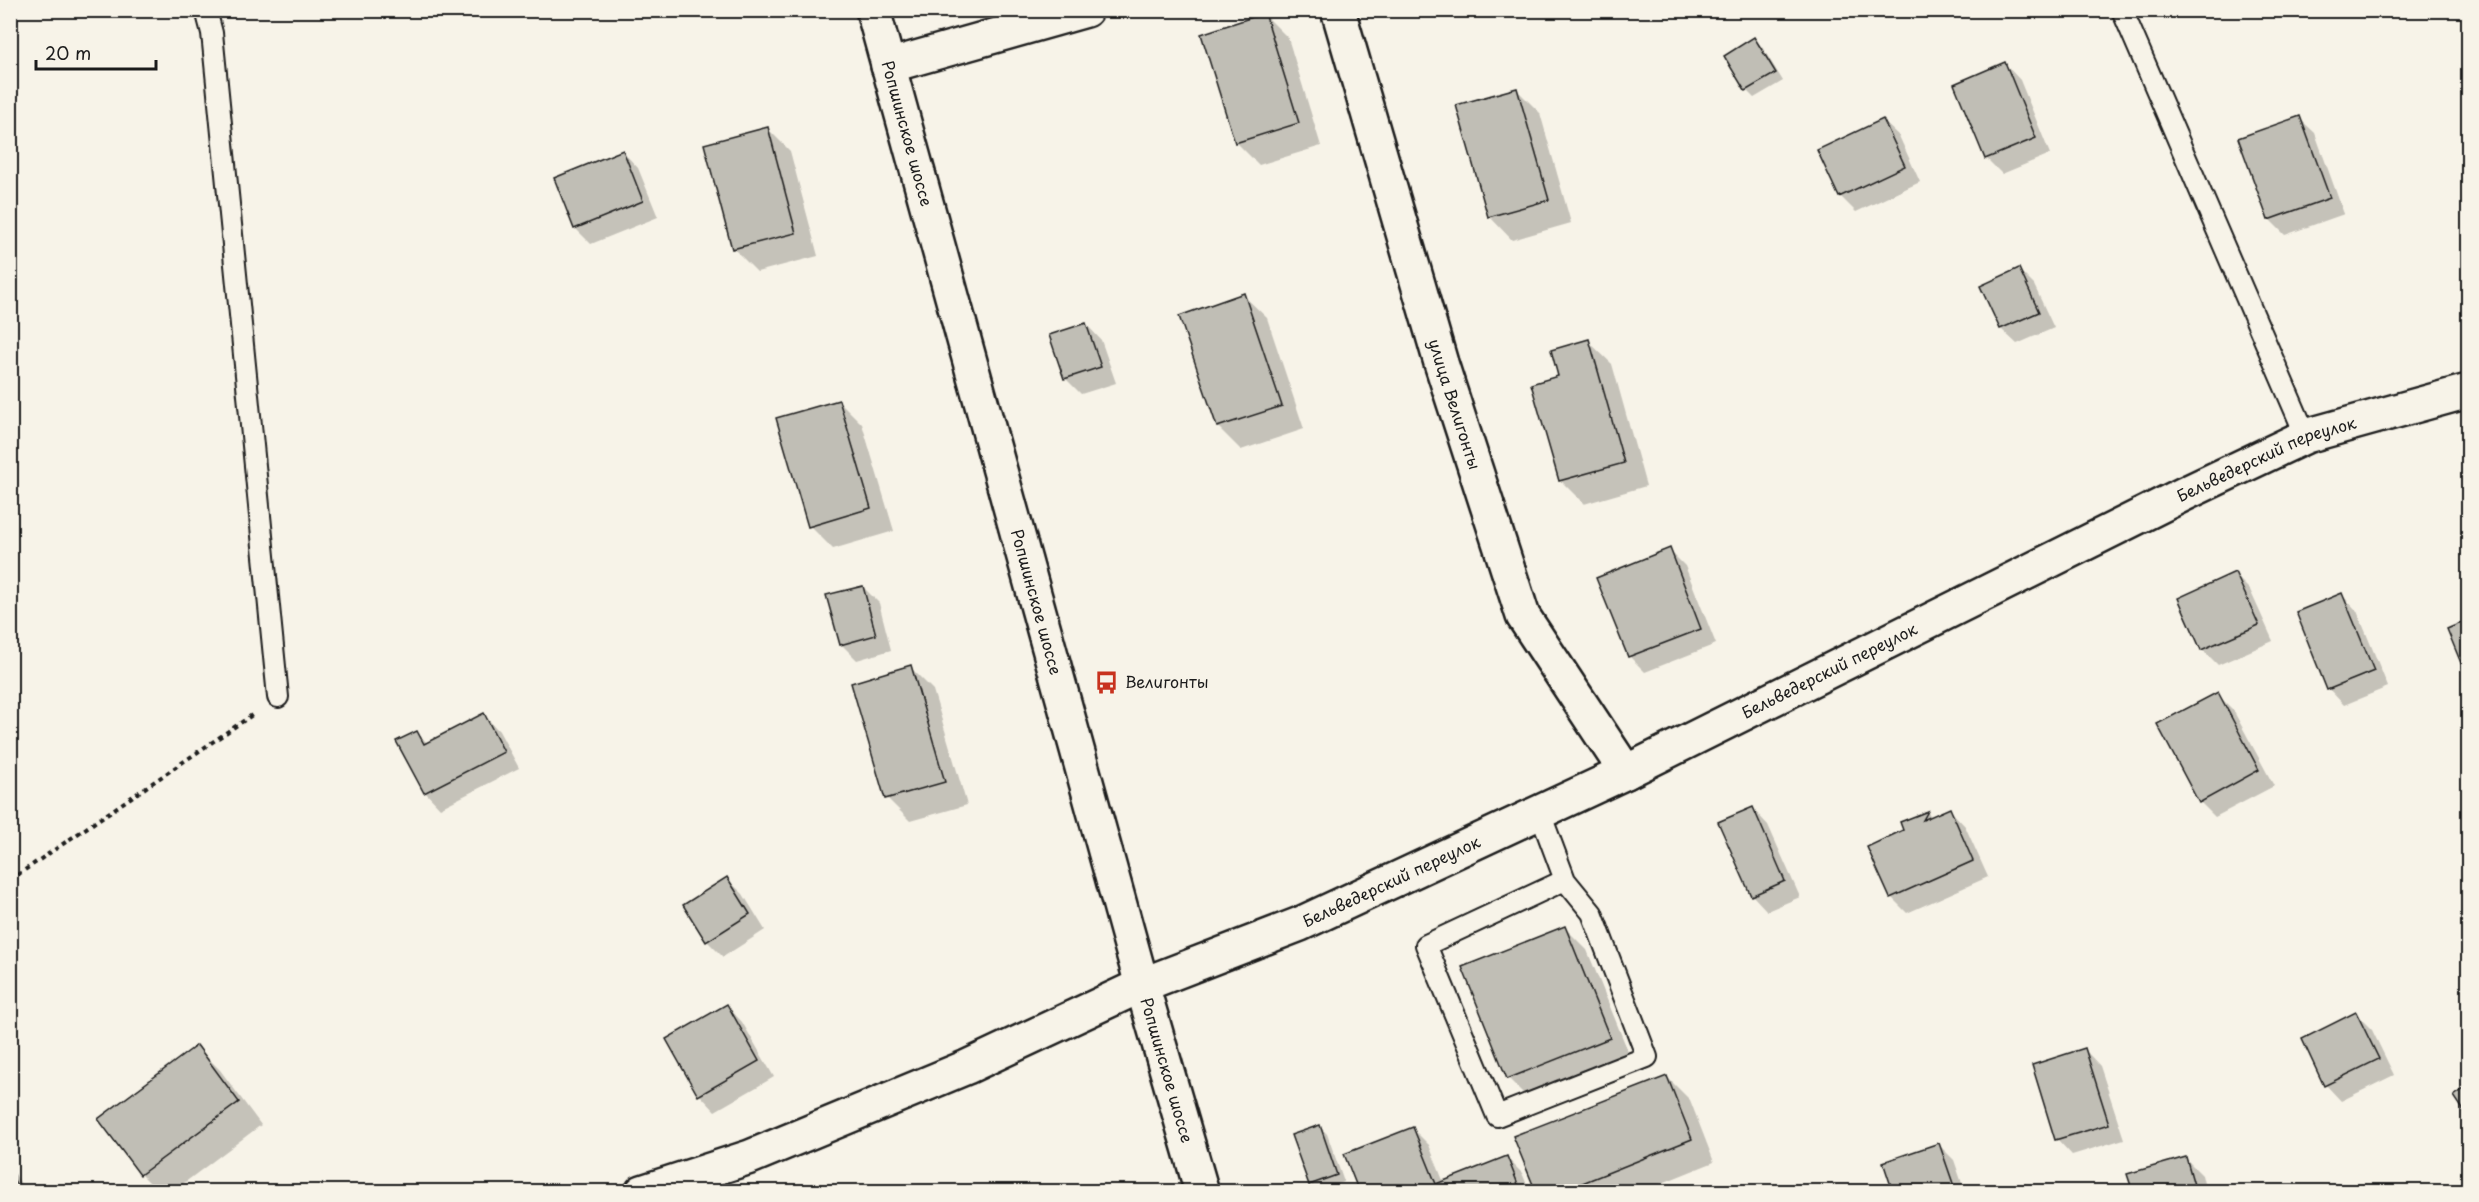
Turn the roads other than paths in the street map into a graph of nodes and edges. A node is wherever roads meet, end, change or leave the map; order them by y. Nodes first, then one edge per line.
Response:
1 (206, 10) edge
2 (873, 10) edge
3 (1086, 10) edge
4 (1338, 10) edge
5 (2122, 10) edge
6 (888, 66) junction
7 (2469, 391) edge
8 (2306, 436) junction
9 (278, 697) road end
10 (1626, 772) junction
11 (1540, 813) junction
12 (1565, 880) junction
13 (1142, 985) junction
14 (642, 1191) edge
15 (1202, 1191) edge

1 - 9 lane
2 - 6 street, Ропшинское шоссе
3 - 6 street
4 - 10 street, улица Велигонты
5 - 8 lane
6 - 13 street, Ропшинское шоссе
7 - 8 street, Бельведерский переулок
8 - 10 street, Бельведерский переулок
10 - 11 street, Бельведерский переулок
11 - 12 lane
11 - 13 street, Бельведерский переулок
12 - 12 lane
13 - 14 street, Бельведерский переулок
13 - 15 street, Ропшинское шоссе

